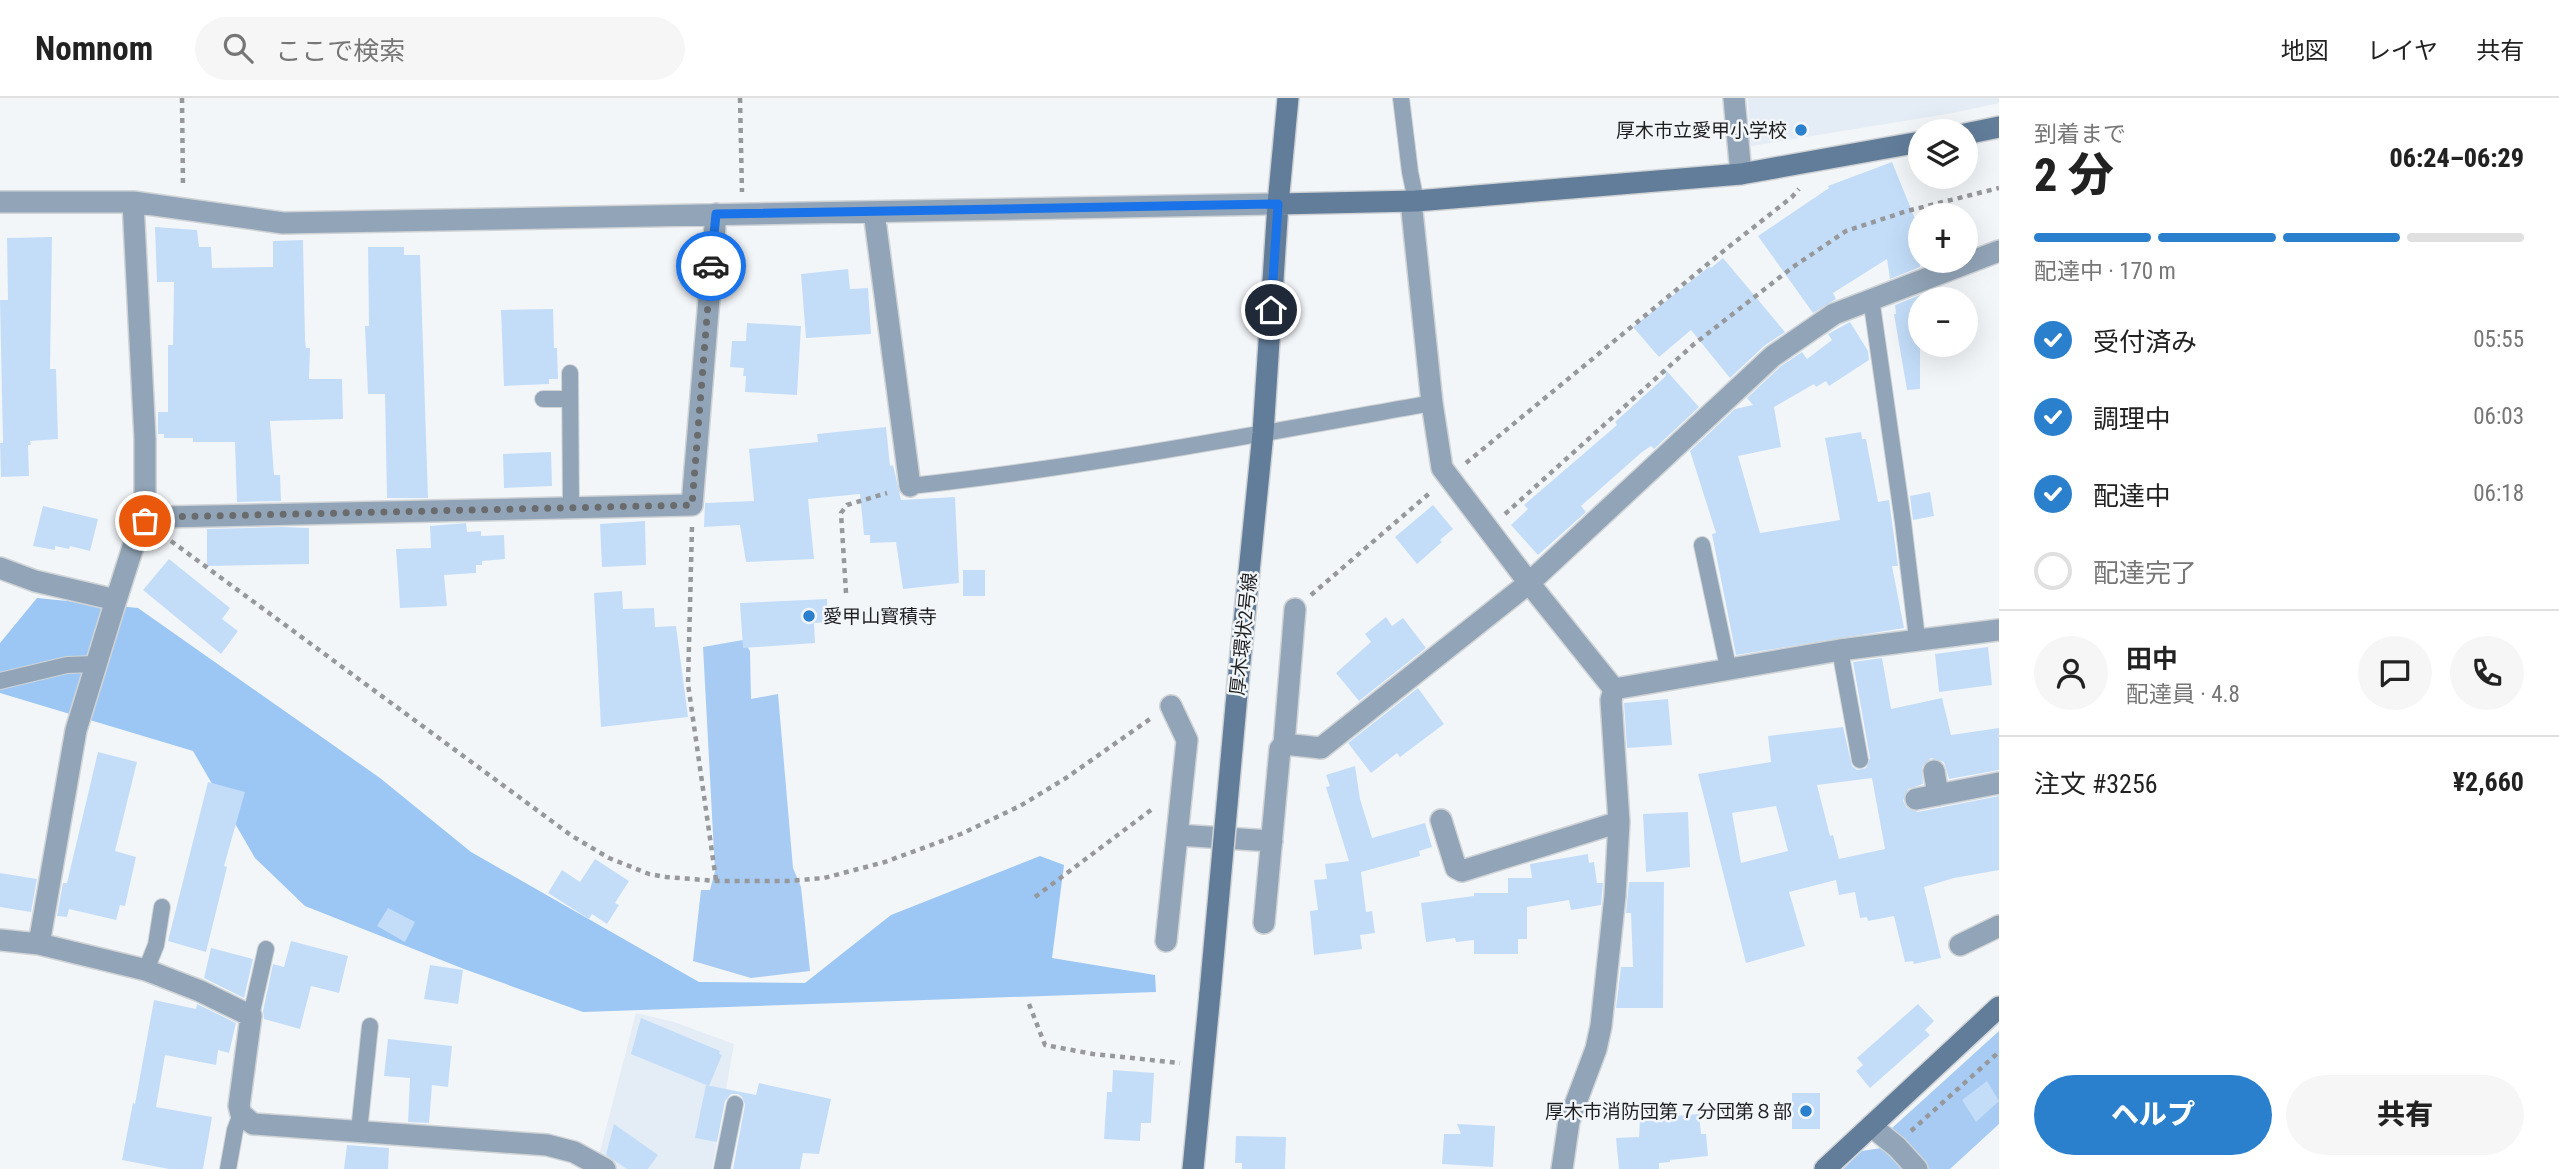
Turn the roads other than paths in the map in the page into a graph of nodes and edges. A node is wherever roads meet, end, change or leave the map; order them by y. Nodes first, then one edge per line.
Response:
1 (1288, 98) edge
2 (1401, 98) edge
3 (1734, 98) edge
4 (1999, 127) edge
5 (1978, 131) edge
6 (1908, 144) edge
7 (1741, 174) junction
8 (133, 201) junction
9 (1414, 201) junction
10 (0, 202) edge
11 (1278, 204) junction
12 (874, 212) junction
13 (716, 214) junction
14 (1999, 251) edge
15 (1871, 298) junction
16 (570, 373) dead end
17 (543, 399) dead end
18 (570, 399) junction
19 (1432, 403) junction
20 (1263, 433) junction
21 (910, 486) joint
22 (571, 508) junction
23 (145, 521) junction
24 (1702, 545) dead end
25 (0, 568) edge
26 (1529, 583) junction
27 (116, 600) junction
28 (1295, 609) road end
29 (1999, 630) edge
30 (1917, 639) junction
31 (1840, 650) junction
32 (95, 664) junction
33 (1728, 667) junction
34 (0, 681) edge
35 (1614, 689) junction
36 (1171, 706) road end
37 (1284, 744) junction
38 (1860, 760) dead end
39 (1934, 771) dead end
40 (1999, 783) edge
41 (1938, 794) junction
42 (1916, 799) dead end
43 (1441, 820) dead end
44 (1619, 822) junction
45 (1177, 835) junction
46 (1272, 841) junction
47 (162, 907) dead end
48 (1264, 923) dead end
49 (1986, 927) edge
50 (0, 940) edge
51 (1166, 941) dead end
52 (39, 944) junction
53 (1960, 945) dead end
54 (266, 950) dead end
55 (146, 970) junction
56 (1999, 1007) edge
57 (251, 1016) junction
58 (370, 1026) dead end
59 (734, 1104) dead end
60 (241, 1114) junction
61 (1871, 1126) junction
62 (359, 1131) junction
63 (228, 1169) edge
64 (605, 1169) edge
65 (722, 1169) edge
66 (1193, 1169) edge
67 (1562, 1169) edge
68 (1825, 1169) edge
69 (1917, 1169) edge

1 - 11 street, 厚木環状2号線
2 - 9 lane
3 - 7 street
4 - 5 street
6 - 7 street
7 - 9 street
8 - 10 street
8 - 13 street
8 - 23 street
9 - 11 street
9 - 19 street
11 - 12 street
11 - 20 street, 厚木環状2号線
12 - 13 street
12 - 21 street
13 - 22 street
14 - 15 street
15 - 26 street
15 - 30 lane
16 - 18 lane
17 - 18 lane
18 - 22 lane
19 - 20 lane
19 - 26 street
20 - 21 lane
20 - 66 street, 厚木環状2号線, bridge
22 - 23 street
23 - 27 street
24 - 33 lane
25 - 27 street
26 - 35 street
26 - 37 street
27 - 32 street
28 - 37 street
29 - 30 street
30 - 31 street
31 - 33 street
31 - 38 lane
32 - 34 lane
32 - 52 street
33 - 35 street
35 - 44 street
36 - 45 street
37 - 46 street
39 - 41 street
40 - 41 street
41 - 42 street
43 - 44 street
44 - 67 street
45 - 46 street
45 - 51 street
46 - 48 street
47 - 55 lane
49 - 53 street
50 - 52 street
52 - 55 street
54 - 57 lane
55 - 57 street
56 - 61 street
57 - 60 street
58 - 62 lane
59 - 65 lane
60 - 62 street
60 - 63 lane
61 - 68 street
61 - 69 street
62 - 64 street

